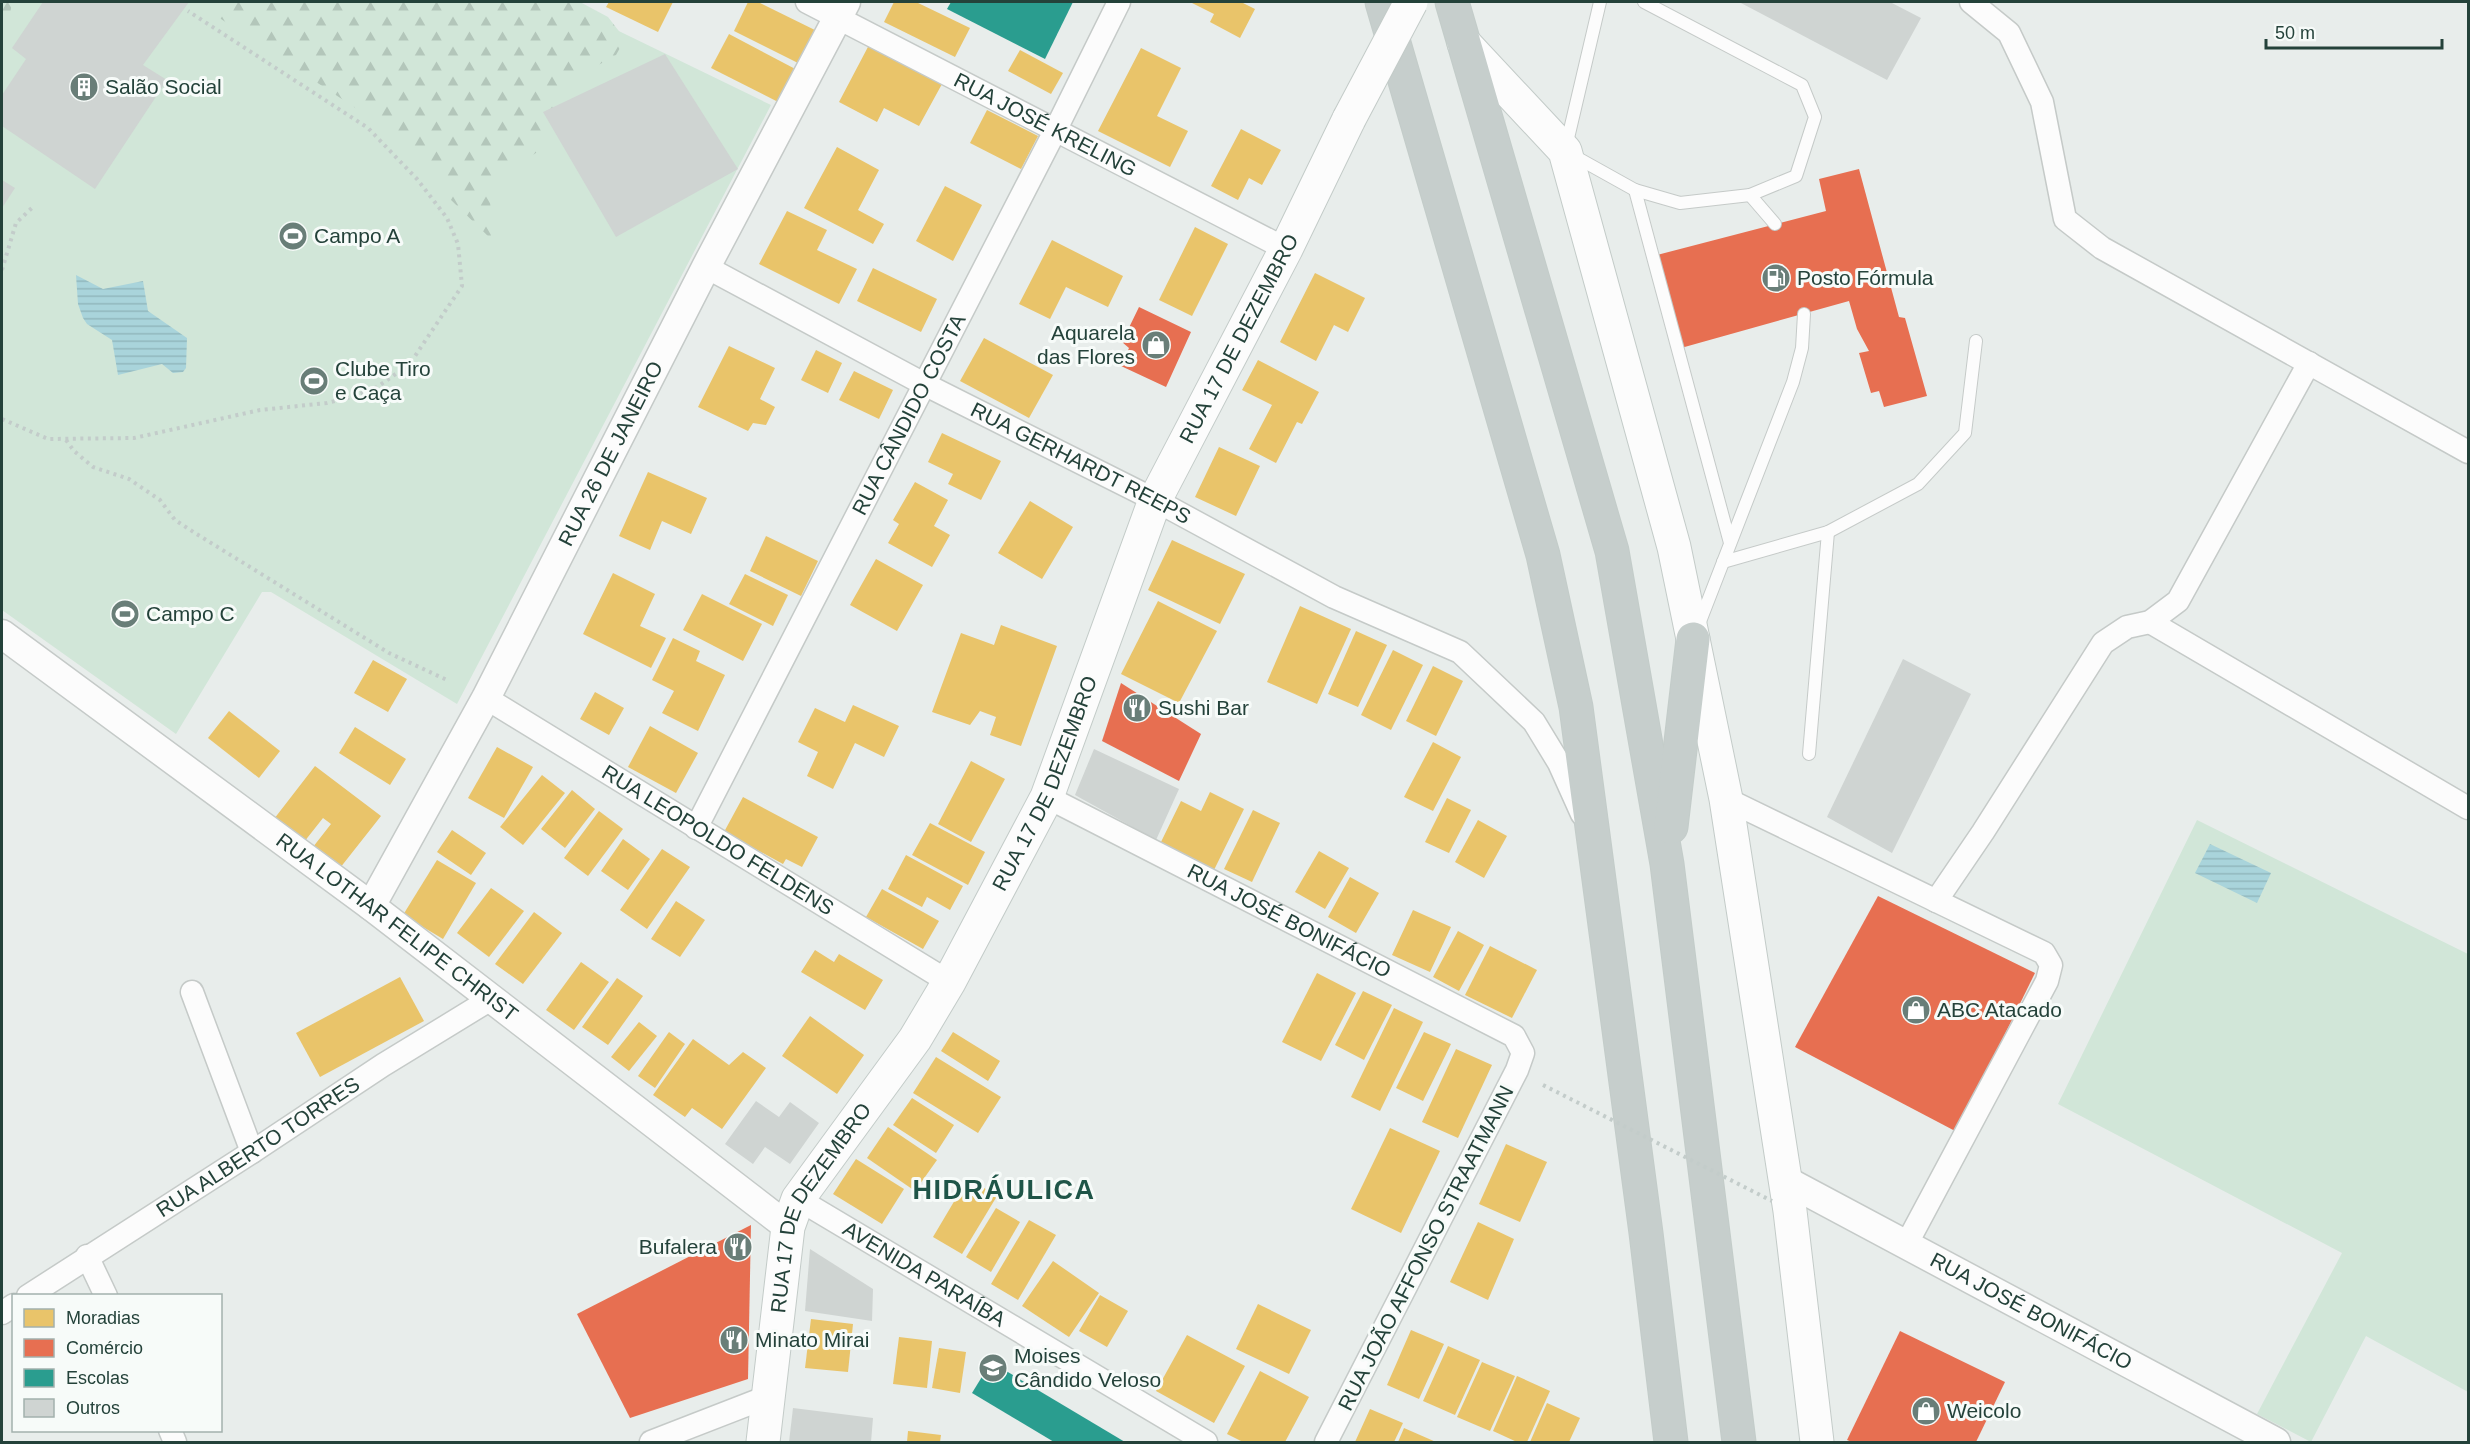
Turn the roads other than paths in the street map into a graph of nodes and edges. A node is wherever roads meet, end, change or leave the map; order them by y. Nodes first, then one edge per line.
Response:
1 (807, 2) edge
2 (1119, 2) edge
3 (1382, 2) edge
4 (1411, 2) edge
5 (1452, 2) edge
6 (1600, 2) edge
7 (1644, 2) edge
8 (1971, 2) edge
9 (842, 9) edge
10 (1464, 43) junction
11 (1056, 129) junction
12 (1565, 151) junction
13 (1635, 190) junction
14 (1750, 195) junction
15 (1774, 224) dead end
16 (1286, 249) junction
17 (706, 267) junction
18 (1804, 314) dead end
19 (1976, 341) dead end
20 (2309, 363) junction
21 (924, 384) junction
22 (2469, 452) edge
23 (1155, 500) junction
24 (1828, 532) junction
25 (1730, 543) junction
26 (1723, 562) junction
27 (2150, 622) junction
28 (2, 634) edge
29 (1693, 639) junction
30 (486, 698) junction
31 (1809, 754) dead end
32 (1047, 797) junction
33 (1726, 799) junction
34 (2469, 807) edge
35 (696, 828) junction
36 (1597, 862) junction
37 (1667, 864) junction
38 (1935, 901) junction
39 (371, 906) junction
40 (949, 982) junction
41 (192, 992) dead end
42 (491, 999) junction
43 (1523, 1053) joint
44 (252, 1152) junction
45 (1778, 1191) junction
46 (793, 1213) junction
47 (1906, 1245) junction
48 (87, 1256) junction
49 (31, 1294) edge
50 (105, 1294) edge
51 (767, 1397) junction
52 (651, 1443) edge
53 (762, 1443) edge
54 (1206, 1443) edge
55 (1326, 1443) edge
56 (1671, 1443) edge
57 (1739, 1443) edge
58 (1817, 1443) edge
59 (2276, 1443) edge

1 - 9 street, RUA JOSÉ KRELING
2 - 11 street, RUA CÂNDIDO COSTA
3 - 36 highway
4 - 16 main road, RUA 17 DE DEZEMBRO, bridge
5 - 10 highway
6 - 12 lane
7 - 14 lane
8 - 20 street
9 - 11 street, RUA JOSÉ KRELING
9 - 17 street, RUA 26 DE JANEIRO
10 - 12 main road
10 - 37 highway
11 - 16 street, RUA JOSÉ KRELING
11 - 21 street, RUA CÂNDIDO COSTA
12 - 13 lane
12 - 29 main road
13 - 14 lane
13 - 25 lane
14 - 15 lane
16 - 23 main road, RUA 17 DE DEZEMBRO
17 - 21 street, RUA GERHARDT REEPS
17 - 30 street, RUA 26 DE JANEIRO
18 - 25 lane
19 - 24 lane
20 - 22 street
20 - 27 street
21 - 23 street, RUA GERHARDT REEPS
21 - 35 street, RUA CÂNDIDO COSTA
23 - 32 main road, RUA 17 DE DEZEMBRO
23 - 36 street, RUA GERHARDT REEPS
24 - 26 lane
24 - 31 lane
25 - 26 lane
26 - 29 lane
27 - 34 street
27 - 38 street
28 - 39 street, RUA LOTHAR FELIPE CHRIST
29 - 33 main road
29 - 37 highway
30 - 35 street, RUA LEOPOLDO FELDENS
30 - 39 street, RUA 26 DE JANEIRO
32 - 40 main road, RUA 17 DE DEZEMBRO
32 - 43 street, RUA JOSÉ BONIFÁCIO
33 - 38 street
33 - 45 main road
35 - 40 street, RUA LEOPOLDO FELDENS
36 - 56 highway
37 - 57 highway
38 - 47 street
39 - 42 street, RUA LOTHAR FELIPE CHRIST
40 - 46 main road, RUA 17 DE DEZEMBRO
41 - 44 street
42 - 44 street, RUA ALBERTO TORRES
42 - 46 street, RUA LOTHAR FELIPE CHRIST
43 - 55 street, RUA JOÃO AFFONSO STRAATMANN
44 - 48 street, RUA ALBERTO TORRES
45 - 47 street, RUA JOSÉ BONIFÁCIO
45 - 58 main road
46 - 51 main road, RUA 17 DE DEZEMBRO
46 - 54 street, AVENIDA PARAÍBA
47 - 59 street, RUA JOSÉ BONIFÁCIO
48 - 49 street, RUA ALBERTO TORRES
48 - 50 street
51 - 52 street
51 - 53 main road, RUA 17 DE DEZEMBRO

